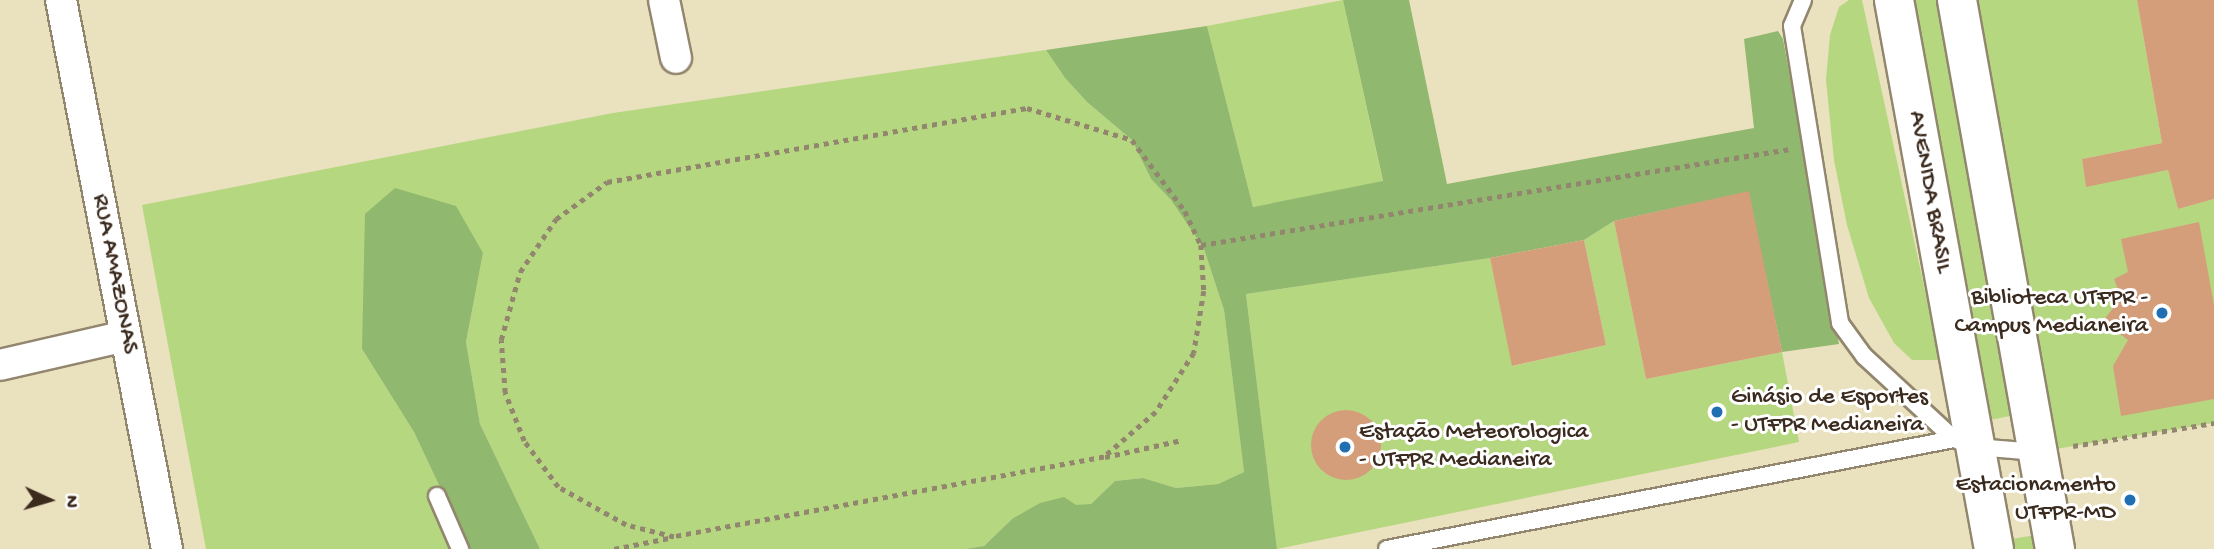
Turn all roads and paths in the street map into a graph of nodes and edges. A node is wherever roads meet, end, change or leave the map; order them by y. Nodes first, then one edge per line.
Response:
1 (61, 0) edge
2 (664, 0) edge
3 (1803, 0) edge
4 (1894, 0) edge
5 (1957, 0) edge
6 (676, 58) dead end
7 (1811, 146) junction
8 (1201, 245) junction
9 (126, 336) junction
10 (0, 365) edge
11 (2214, 423) edge
12 (1182, 440) dead end
13 (1965, 443) junction
14 (2037, 452) junction
15 (1104, 457) junction
16 (437, 496) dead end
17 (674, 537) junction
18 (167, 549) edge
19 (460, 549) edge
20 (614, 549) edge
21 (1387, 549) edge
22 (1994, 549) edge
23 (2055, 549) edge

1 - 9 street, RUA AMAZONAS
2 - 6 street
3 - 7 lane
4 - 13 street, AVENIDA BRASIL
5 - 14 street
7 - 8 path
7 - 13 lane
8 - 15 path
8 - 17 path
9 - 10 street
9 - 18 street, RUA AMAZONAS
11 - 14 path
12 - 15 path
13 - 14 lane
13 - 21 lane
13 - 22 street, AVENIDA BRASIL
14 - 23 street
15 - 17 path
16 - 19 lane
17 - 20 path

